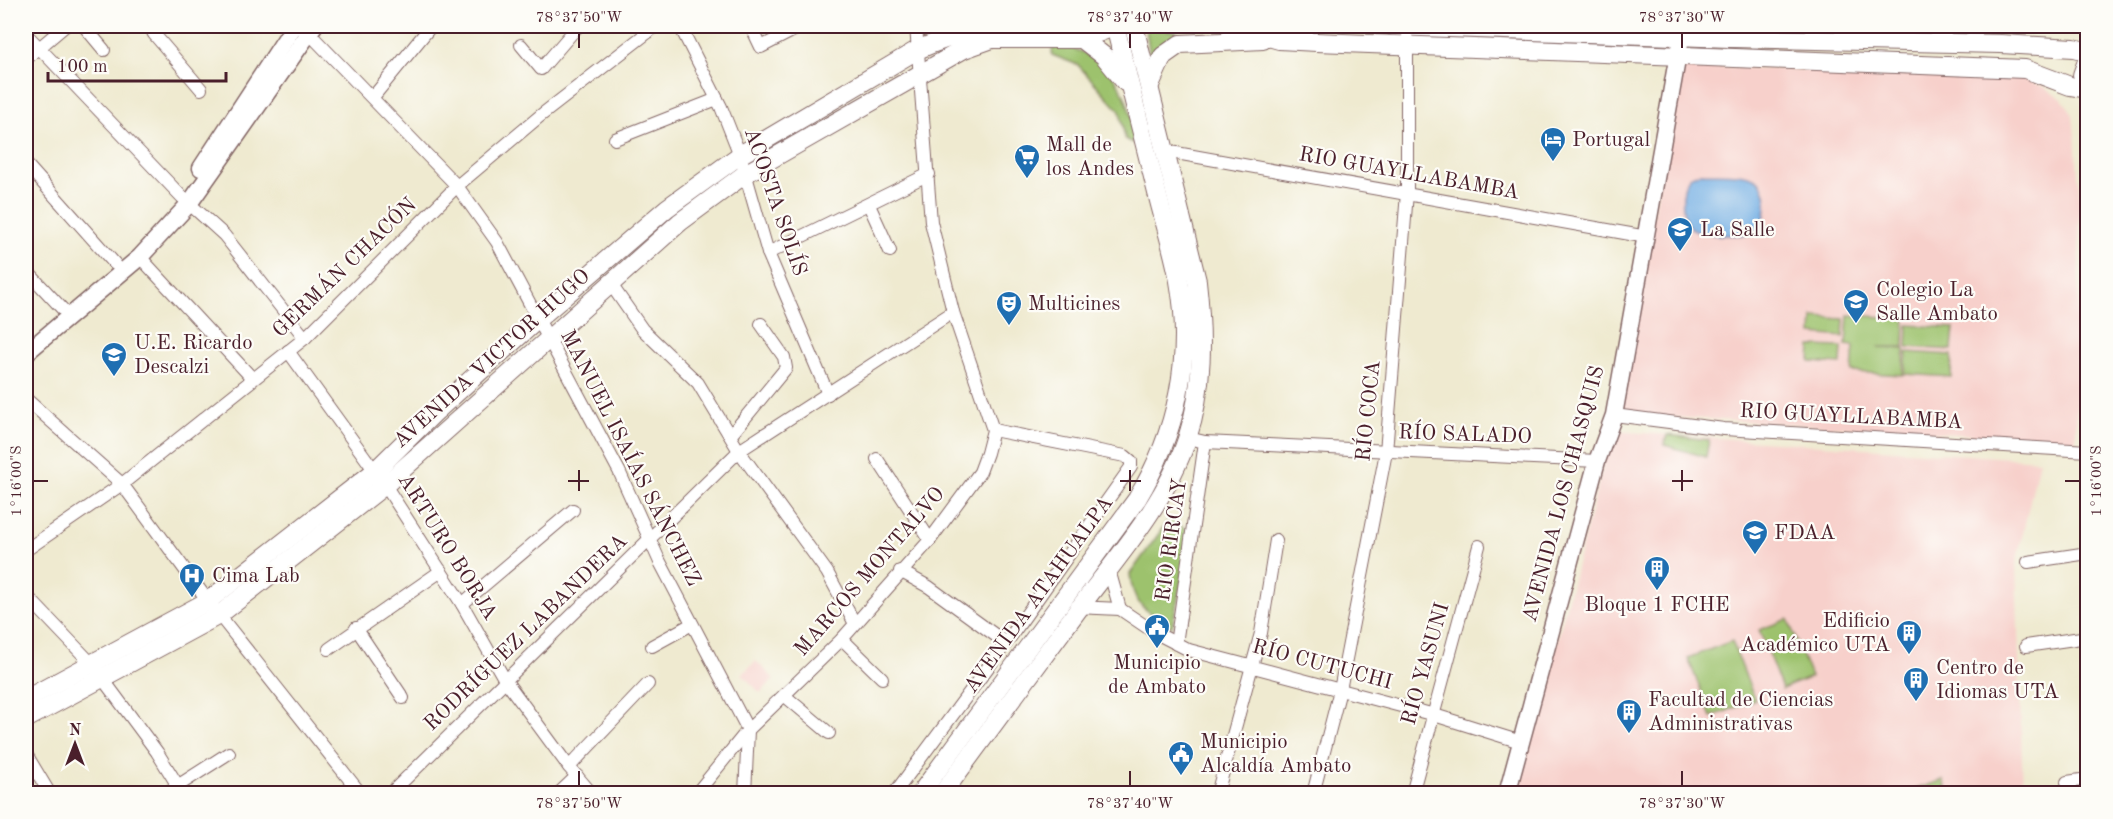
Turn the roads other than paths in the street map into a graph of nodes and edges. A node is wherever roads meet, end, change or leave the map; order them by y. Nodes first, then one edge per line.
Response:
1 (65, 26) edge
2 (84, 26) edge
3 (150, 26) edge
4 (431, 26) edge
5 (578, 26) edge
6 (656, 26) edge
7 (680, 26) edge
8 (751, 26) edge
9 (802, 26) edge
10 (916, 26) edge
11 (969, 26) edge
12 (1032, 26) edge
13 (1126, 26) edge
14 (1188, 26) edge
15 (1241, 26) edge
16 (1393, 26) edge
17 (1408, 26) edge
18 (303, 27) edge
19 (1016, 27) edge
20 (1470, 27) edge
21 (1682, 31) edge
22 (1764, 32) edge
23 (1834, 32) edge
24 (26, 34) edge
25 (953, 34) junction
26 (1901, 34) edge
27 (1079, 35) edge
28 (992, 39) junction
29 (1276, 39) junction
30 (1198, 42) junction
31 (521, 45) dead end
32 (1406, 47) junction
33 (38, 49) junction
34 (104, 50) dead end
35 (917, 50) junction
36 (2088, 52) edge
37 (1677, 56) junction
38 (26, 58) edge
39 (2088, 58) edge
40 (921, 75) junction
41 (1150, 85) junction
42 (201, 89) dead end
43 (2087, 89) edge
44 (1131, 91) junction
45 (373, 97) junction
46 (717, 99) junction
47 (615, 139) dead end
48 (1165, 151) junction
49 (740, 155) junction
50 (26, 164) edge
51 (745, 174) junction
52 (929, 174) junction
53 (457, 186) junction
54 (1407, 193) junction
55 (186, 200) junction
56 (869, 205) junction
57 (1647, 237) junction
58 (890, 250) dead end
59 (768, 254) junction
60 (140, 257) junction
61 (115, 264) junction
62 (26, 270) edge
63 (610, 283) junction
64 (953, 312) junction
65 (66, 313) junction
66 (538, 319) junction
67 (761, 324) dead end
68 (305, 338) junction
69 (549, 339) junction
70 (26, 340) edge
71 (288, 351) junction
72 (26, 353) edge
73 (252, 378) junction
74 (828, 394) junction
75 (26, 399) edge
76 (1614, 415) junction
77 (993, 430) junction
78 (731, 435) junction
79 (1196, 440) junction
80 (2088, 451) edge
81 (740, 452) junction
82 (1386, 452) junction
83 (877, 459) dead end
84 (1597, 461) junction
85 (380, 478) junction
86 (122, 484) junction
87 (573, 510) dead end
88 (651, 539) junction
89 (930, 540) junction
90 (1275, 540) dead end
91 (1479, 546) dead end
92 (26, 550) edge
93 (2088, 553) edge
94 (2028, 562) dead end
95 (1109, 570) junction
96 (441, 571) junction
97 (900, 571) junction
98 (26, 595) edge
99 (462, 604) junction
100 (1081, 606) junction
101 (213, 608) junction
102 (1120, 609) junction
103 (1057, 611) junction
104 (854, 622) junction
105 (692, 624) junction
106 (357, 628) junction
107 (2088, 638) edge
108 (842, 639) junction
109 (1006, 643) junction
110 (1176, 644) junction
111 (652, 646) dead end
112 (2025, 646) dead end
113 (329, 649) dead end
114 (1251, 667) junction
115 (96, 670) junction
116 (882, 678) dead end
117 (506, 680) junction
118 (648, 684) dead end
119 (1340, 690) junction
120 (784, 696) junction
121 (403, 698) dead end
122 (26, 699) edge
123 (1431, 714) junction
124 (26, 719) edge
125 (748, 730) junction
126 (829, 734) dead end
127 (1521, 742) junction
128 (229, 753) dead end
129 (26, 754) edge
130 (573, 772) junction
131 (2088, 779) edge
132 (2067, 782) dead end
133 (180, 789) edge
134 (51, 794) edge
135 (165, 794) edge
136 (361, 794) edge
137 (390, 794) edge
138 (558, 794) edge
139 (592, 794) edge
140 (696, 794) edge
141 (746, 794) edge
142 (894, 794) edge
143 (920, 794) edge
144 (942, 794) edge
145 (1217, 794) edge
146 (1313, 794) edge
147 (1412, 794) edge
148 (1507, 794) edge

1 - 33 street
2 - 34 street
3 - 42 street
4 - 45 street
5 - 31 street
6 - 53 street, GERMÁN CHACÓN
7 - 46 street, ACOSTA SOLÍS
8 - 9 street
10 - 35 street
11 - 25 main road, AVENIDA VICTOR HUGO
12 - 19 main road, AVENIDA VICTOR HUGO
13 - 27 main road, AVENIDA VICTOR HUGO
13 - 41 main road, AVENIDA ATAHUALPA
13 - 44 main road, AVENIDA ATAHUALPA
14 - 30 main road
15 - 29 main road
16 - 17 main road
17 - 20 main road
17 - 32 street, RÍO COCA
18 - 45 street, MANUEL ISAÍAS SÁNCHEZ
18 - 55 street
19 - 25 main road, AVENIDA VICTOR HUGO
19 - 28 main road, AVENIDA VICTOR HUGO
20 - 21 main road
21 - 22 main road
21 - 37 street, AVENIDA LOS CHASQUIS
22 - 23 main road
23 - 26 main road
24 - 33 street
25 - 35 main road, AVENIDA VICTOR HUGO
26 - 36 main road
27 - 28 main road, AVENIDA VICTOR HUGO
27 - 44 main road
28 - 40 main road, AVENIDA VICTOR HUGO
29 - 30 main road
29 - 32 main road
30 - 41 main road
32 - 37 main road
32 - 54 street, RÍO COCA
33 - 38 street
33 - 55 street
35 - 40 street
35 - 49 main road, AVENIDA VICTOR HUGO
37 - 43 main road
37 - 57 street, AVENIDA LOS CHASQUIS
39 - 43 main road
40 - 51 main road, AVENIDA VICTOR HUGO
40 - 52 street
41 - 48 main road, AVENIDA ATAHUALPA
44 - 103 main road, AVENIDA ATAHUALPA
45 - 53 street, MANUEL ISAÍAS SÁNCHEZ
46 - 47 street
46 - 49 street, ACOSTA SOLÍS
48 - 54 street, RIO GUAYLLABAMBA
48 - 79 main road, AVENIDA ATAHUALPA
49 - 51 street, ACOSTA SOLÍS
49 - 66 main road, AVENIDA VICTOR HUGO
50 - 61 street
51 - 59 street, ACOSTA SOLÍS
51 - 63 main road, AVENIDA VICTOR HUGO
52 - 56 street
52 - 64 street
53 - 66 street, MANUEL ISAÍAS SÁNCHEZ
53 - 68 street, GERMÁN CHACÓN
54 - 57 street, RIO GUAYLLABAMBA
54 - 82 street, RÍO COCA
55 - 60 street
55 - 61 street
55 - 68 street
56 - 58 street
56 - 59 street
57 - 76 street, AVENIDA LOS CHASQUIS
59 - 74 street, ACOSTA SOLÍS
60 - 65 street
60 - 73 street
61 - 65 street
62 - 65 street
63 - 69 main road, AVENIDA VICTOR HUGO
63 - 78 street
64 - 74 street, RODRÍGUEZ LABANDERA
64 - 77 street
65 - 70 street
65 - 72 street
66 - 69 street, MANUEL ISAÍAS SÁNCHEZ
66 - 85 main road, AVENIDA VICTOR HUGO
67 - 78 street
68 - 71 street, GERMÁN CHACÓN
69 - 85 main road, AVENIDA VICTOR HUGO
69 - 88 street, MANUEL ISAÍAS SÁNCHEZ
71 - 73 street, GERMÁN CHACÓN
71 - 85 street, ARTURO BORJA
73 - 86 street, GERMÁN CHACÓN
74 - 81 street, RODRÍGUEZ LABANDERA
75 - 86 street
76 - 80 street, RIO GUAYLLABAMBA
76 - 84 street, AVENIDA LOS CHASQUIS
77 - 89 street, MARCOS MONTALVO
77 - 109 street
78 - 81 street
79 - 82 street, RÍO SALADO
79 - 95 main road, AVENIDA ATAHUALPA
79 - 110 street, RIO RIRCAY
81 - 88 street, RODRÍGUEZ LABANDERA
81 - 104 street
82 - 84 street, RÍO SALADO
82 - 119 street, RÍO COCA
83 - 89 street
84 - 127 street, AVENIDA LOS CHASQUIS
85 - 96 street, ARTURO BORJA
85 - 101 main road, AVENIDA VICTOR HUGO
86 - 92 street, GERMÁN CHACÓN
86 - 101 street
87 - 99 street
88 - 105 street, MANUEL ISAÍAS SÁNCHEZ
88 - 117 street, RODRÍGUEZ LABANDERA
89 - 97 street, MARCOS MONTALVO
90 - 114 street
91 - 123 street, RÍO YASUNI
93 - 94 street
95 - 100 main road, AVENIDA ATAHUALPA
95 - 102 street
96 - 99 street, ARTURO BORJA
96 - 106 street
97 - 104 street, MARCOS MONTALVO
97 - 109 street
98 - 115 street
99 - 117 street, ARTURO BORJA
100 - 102 street, RÍO CUTUCHI
100 - 103 street, RÍO CUTUCHI
100 - 144 main road, AVENIDA ATAHUALPA
101 - 115 main road, AVENIDA VICTOR HUGO
101 - 136 street
102 - 110 street, RÍO CUTUCHI
103 - 143 main road, AVENIDA ATAHUALPA
104 - 108 street, MARCOS MONTALVO
105 - 111 street
105 - 125 street, MANUEL ISAÍAS SÁNCHEZ
106 - 113 street
106 - 121 street
107 - 112 street
108 - 116 street
108 - 120 street, MARCOS MONTALVO
109 - 142 street
110 - 114 street, RÍO CUTUCHI
114 - 119 street, RÍO CUTUCHI
114 - 145 street
115 - 122 main road, AVENIDA VICTOR HUGO
115 - 124 main road, AVENIDA VICTOR HUGO
115 - 133 street
117 - 130 street, ARTURO BORJA
117 - 137 street, RODRÍGUEZ LABANDERA
118 - 130 street
119 - 123 street, RÍO CUTUCHI
119 - 146 street, RÍO COCA
120 - 125 street, MARCOS MONTALVO
120 - 126 street
123 - 127 street, RÍO CUTUCHI
123 - 147 street, RÍO YASUNI
125 - 140 street, MARCOS MONTALVO
125 - 141 street
127 - 148 street, AVENIDA LOS CHASQUIS
128 - 133 street
129 - 134 street
130 - 138 street
130 - 139 street, ARTURO BORJA
131 - 132 street
133 - 135 street

